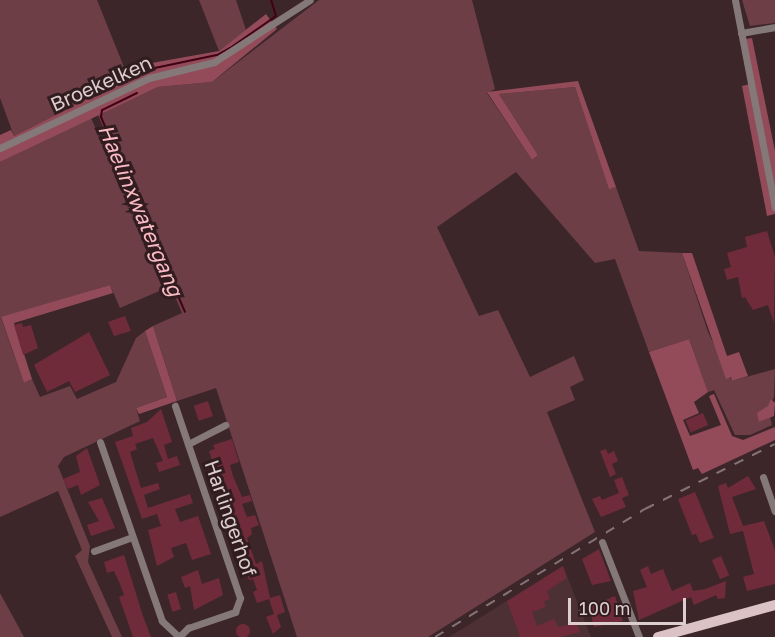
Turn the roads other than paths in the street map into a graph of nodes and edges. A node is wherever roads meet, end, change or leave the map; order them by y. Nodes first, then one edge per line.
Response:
1 (310, 0) edge
2 (735, 0) edge
3 (775, 27) edge
4 (741, 33) junction
5 (0, 148) edge
6 (775, 207) edge
7 (175, 406) dead end
8 (225, 425) dead end
9 (100, 442) dead end
10 (188, 444) junction
11 (763, 477) dead end
12 (775, 511) edge
13 (132, 537) junction
14 (602, 542) dead end
15 (94, 551) dead end
16 (775, 605) edge
17 (639, 637) edge
18 (658, 637) edge

1 - 5 street, Broekelken
2 - 4 street
3 - 4 street
4 - 6 street
7 - 10 street, Harlingerhof
8 - 10 street, Harlingerhof
9 - 13 street, Harlingerhof
10 - 13 street, Harlingerhof
11 - 12 street
13 - 15 street
14 - 17 street
16 - 18 main road

